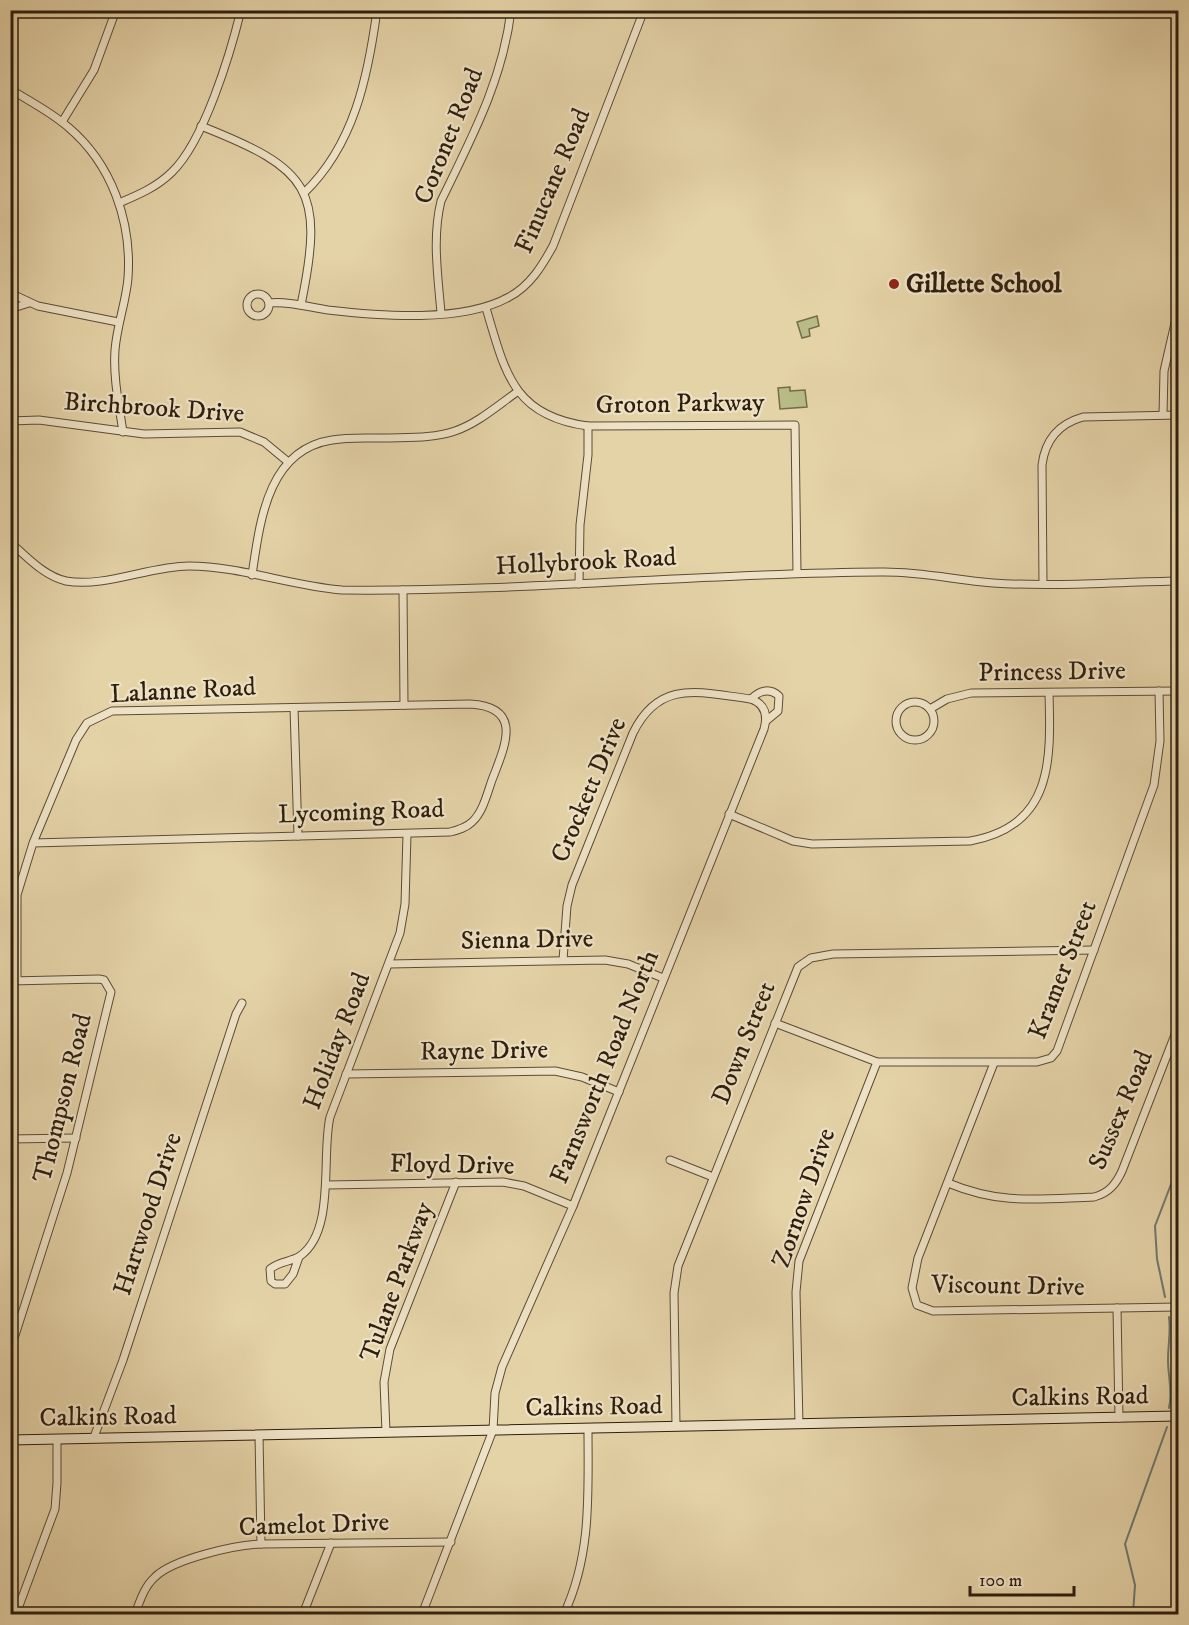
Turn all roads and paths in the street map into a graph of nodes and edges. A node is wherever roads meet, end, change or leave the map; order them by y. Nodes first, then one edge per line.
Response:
1 (116, 10) edge
2 (241, 10) edge
3 (377, 10) edge
4 (511, 10) edge
5 (644, 10) edge
6 (10, 89) edge
7 (62, 122) junction
8 (201, 126) junction
9 (304, 193) junction
10 (119, 203) junction
11 (10, 293) edge
12 (29, 303) junction
13 (269, 303) dead end
14 (301, 305) junction
15 (486, 308) junction
16 (10, 309) edge
17 (1179, 310) edge
18 (441, 313) junction
19 (118, 322) junction
20 (517, 392) junction
21 (1163, 415) junction
22 (1179, 415) edge
23 (10, 421) edge
24 (588, 426) junction
25 (123, 432) junction
26 (287, 461) junction
27 (11, 542) edge
28 (797, 573) junction
29 (252, 574) junction
30 (1179, 580) edge
31 (1043, 583) junction
32 (579, 584) junction
33 (403, 590) junction
34 (1179, 691) edge
35 (1159, 692) junction
36 (1049, 693) junction
37 (751, 699) junction
38 (404, 705) junction
39 (294, 708) junction
40 (930, 709) junction
41 (766, 721) junction
42 (729, 814) junction
43 (406, 834) junction
44 (298, 836) junction
45 (33, 843) junction
46 (14, 894) edge
47 (1095, 950) junction
48 (563, 960) junction
49 (389, 964) junction
50 (663, 978) junction
51 (14, 981) edge
52 (242, 1003) dead end
53 (775, 1023) junction
54 (1179, 1027) edge
55 (877, 1062) junction
56 (994, 1063) junction
57 (346, 1074) junction
58 (619, 1092) junction
59 (76, 1138) junction
60 (10, 1139) edge
61 (670, 1160) dead end
62 (713, 1177) junction
63 (456, 1182) junction
64 (948, 1183) junction
65 (327, 1185) junction
66 (573, 1206) junction
67 (299, 1257) junction
68 (1179, 1307) edge
69 (1117, 1308) junction
70 (10, 1351) edge
71 (1179, 1416) edge
72 (1119, 1418) junction
73 (799, 1424) junction
74 (676, 1426) junction
75 (588, 1428) junction
76 (493, 1430) junction
77 (386, 1432) junction
78 (259, 1435) junction
79 (94, 1437) junction
80 (57, 1439) junction
81 (10, 1440) edge
82 (451, 1542) junction
83 (331, 1543) junction
84 (261, 1544) junction
85 (16, 1614) edge
86 (135, 1614) edge
87 (303, 1614) edge
88 (422, 1614) edge
89 (564, 1614) edge

1 - 7 street
2 - 8 street
3 - 9 street
4 - 18 street, Coronet Road
5 - 15 street, Finucane Road
6 - 7 street
7 - 10 street
8 - 9 street
8 - 10 street
9 - 14 street
10 - 19 street
11 - 12 street
12 - 16 street
12 - 19 street
13 - 14 street, Finucane Road
14 - 18 street, Finucane Road
15 - 18 street, Finucane Road
15 - 20 street, Groton Parkway
17 - 21 street
19 - 25 street
20 - 24 street, Groton Parkway
20 - 26 street
21 - 22 street
21 - 31 street
23 - 25 street, Birchbrook Drive
24 - 28 street, Groton Parkway
24 - 32 street
25 - 26 street, Birchbrook Drive
26 - 29 street
27 - 29 street, Hollybrook Road
28 - 31 street, Hollybrook Road
28 - 32 street, Hollybrook Road
29 - 33 street, Hollybrook Road
30 - 31 street, Hollybrook Road
32 - 33 street, Hollybrook Road
33 - 38 street
34 - 35 street, Princess Drive
35 - 36 street, Princess Drive
35 - 47 street, Kramer Street
36 - 40 street, Princess Drive
36 - 42 street
37 - 41 street
37 - 41 street, Crockett Drive
37 - 48 street, Crockett Drive
38 - 39 street, Lalanne Road
38 - 43 street, Lycoming Road
39 - 44 street
39 - 45 street, Lalanne Road
40 - 40 street
41 - 42 street, Farnsworth Road North
42 - 50 street, Farnsworth Road North
43 - 44 street, Lycoming Road
43 - 49 street, Holiday Road
44 - 45 street, Lycoming Road
45 - 46 street, Lalanne Road
46 - 51 street, Lalanne Road
47 - 53 street, Down Street
47 - 56 street, Kramer Street
48 - 49 street, Sienna Drive
48 - 50 street, Sienna Drive
49 - 57 street, Holiday Road
50 - 58 street, Farnsworth Road North
51 - 59 street, Thompson Road
52 - 79 street, Hartwood Drive
53 - 55 street, Kramer Street
53 - 62 street, Down Street
54 - 64 street, Sussex Road
55 - 56 street, Kramer Street
55 - 73 street, Zornow Drive
56 - 64 street, Viscount Drive
57 - 58 street, Rayne Drive
57 - 65 street, Holiday Road
58 - 66 street, Farnsworth Road North
59 - 60 street
59 - 70 street, Thompson Road
61 - 62 street
62 - 74 street, Down Street
63 - 65 street, Floyd Drive
63 - 66 street, Floyd Drive
63 - 77 street, Tulane Parkway
64 - 69 street, Viscount Drive
65 - 67 street, Holiday Road
66 - 76 street, Farnsworth Road North
67 - 67 street, Holiday Road
68 - 69 street, Viscount Drive
69 - 72 street
71 - 72 main road, Calkins Road
72 - 73 main road, Calkins Road
73 - 74 main road, Calkins Road
74 - 75 main road, Calkins Road
75 - 76 main road, Calkins Road
75 - 89 street
76 - 77 main road, Calkins Road
76 - 82 street, Farnsworth Road North
77 - 78 main road, Calkins Road
78 - 79 main road, Calkins Road
78 - 84 street
79 - 80 main road, Calkins Road
80 - 81 main road, Calkins Road
80 - 85 street
82 - 83 street, Camelot Drive
82 - 88 street, Farnsworth Road North
83 - 84 street, Camelot Drive
83 - 87 street
84 - 86 street, Camelot Drive

